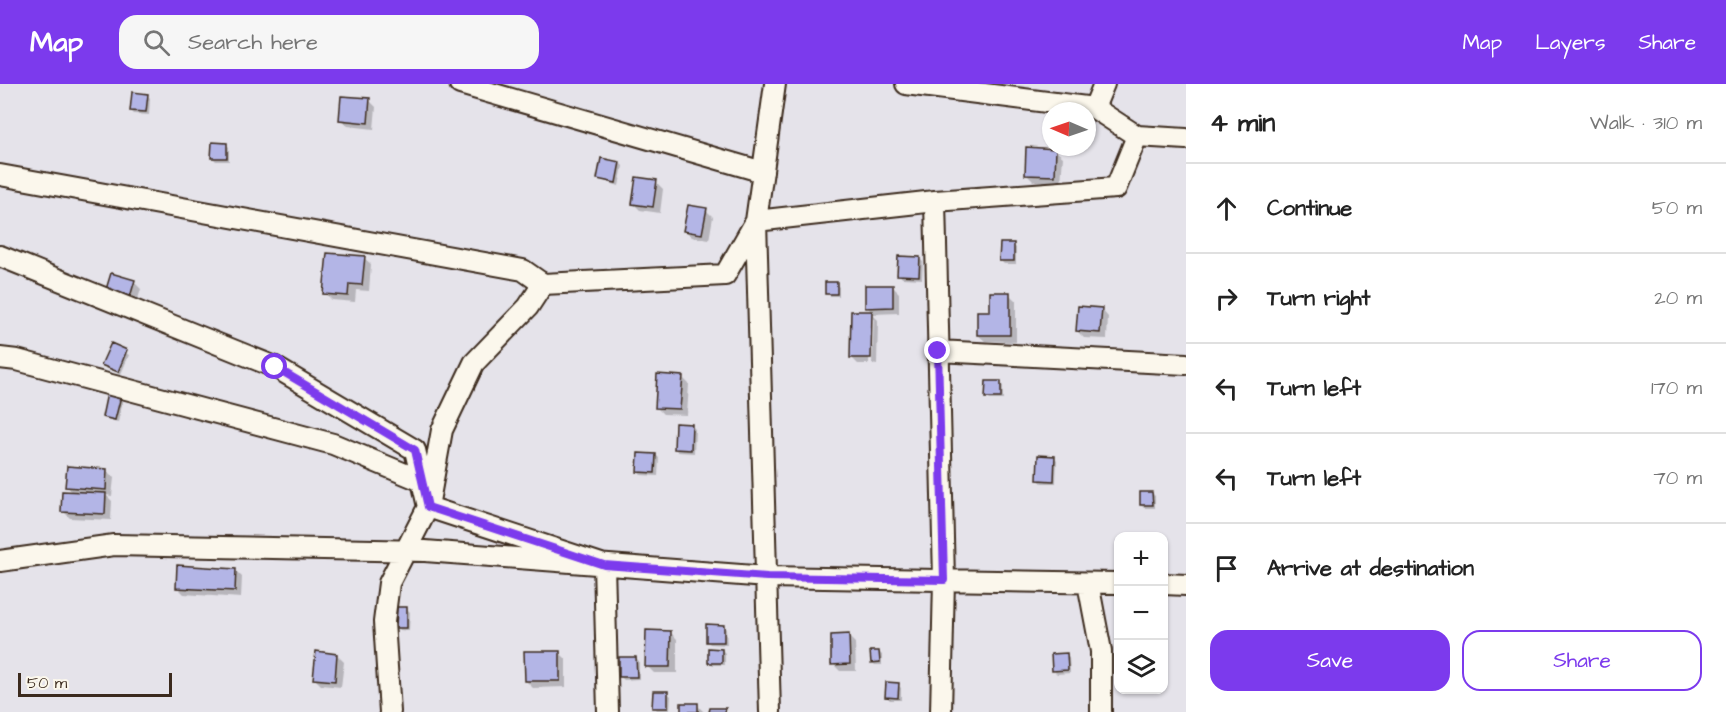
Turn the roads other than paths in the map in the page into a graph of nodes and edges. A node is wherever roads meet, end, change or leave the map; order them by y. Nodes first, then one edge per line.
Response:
1 (460, 84) edge
2 (775, 84) edge
3 (906, 84) edge
4 (1104, 84) edge
5 (1047, 102) edge
6 (1096, 103) edge
7 (1096, 109) edge
8 (1137, 136) junction
9 (1186, 139) edge
10 (763, 172) junction
11 (0, 175) edge
12 (935, 201) junction
13 (756, 221) junction
14 (0, 256) edge
15 (543, 284) junction
16 (938, 351) junction
17 (0, 358) edge
18 (1186, 364) edge
19 (422, 481) junction
20 (428, 507) junction
21 (406, 550) junction
22 (0, 561) edge
23 (604, 565) junction
24 (767, 577) junction
25 (944, 580) junction
26 (1088, 583) junction
27 (1114, 584) edge
28 (1168, 584) edge
29 (1186, 585) edge
30 (390, 712) edge
31 (608, 712) edge
32 (770, 712) edge
33 (941, 712) edge
34 (1101, 712) edge

1 - 10 street
2 - 10 street
3 - 5 street
4 - 6 street
7 - 8 street
8 - 9 street
8 - 12 street
10 - 13 street
11 - 15 street
12 - 13 street
12 - 16 street
13 - 15 street
13 - 24 street
14 - 19 street
15 - 20 street
16 - 18 street
16 - 25 street
17 - 19 street
19 - 20 street
20 - 21 street
20 - 23 street
21 - 22 street
21 - 23 street
21 - 30 street
23 - 24 street
23 - 31 street
24 - 25 street
24 - 32 street
25 - 26 street
25 - 33 street
26 - 27 street
26 - 34 street
28 - 29 street

